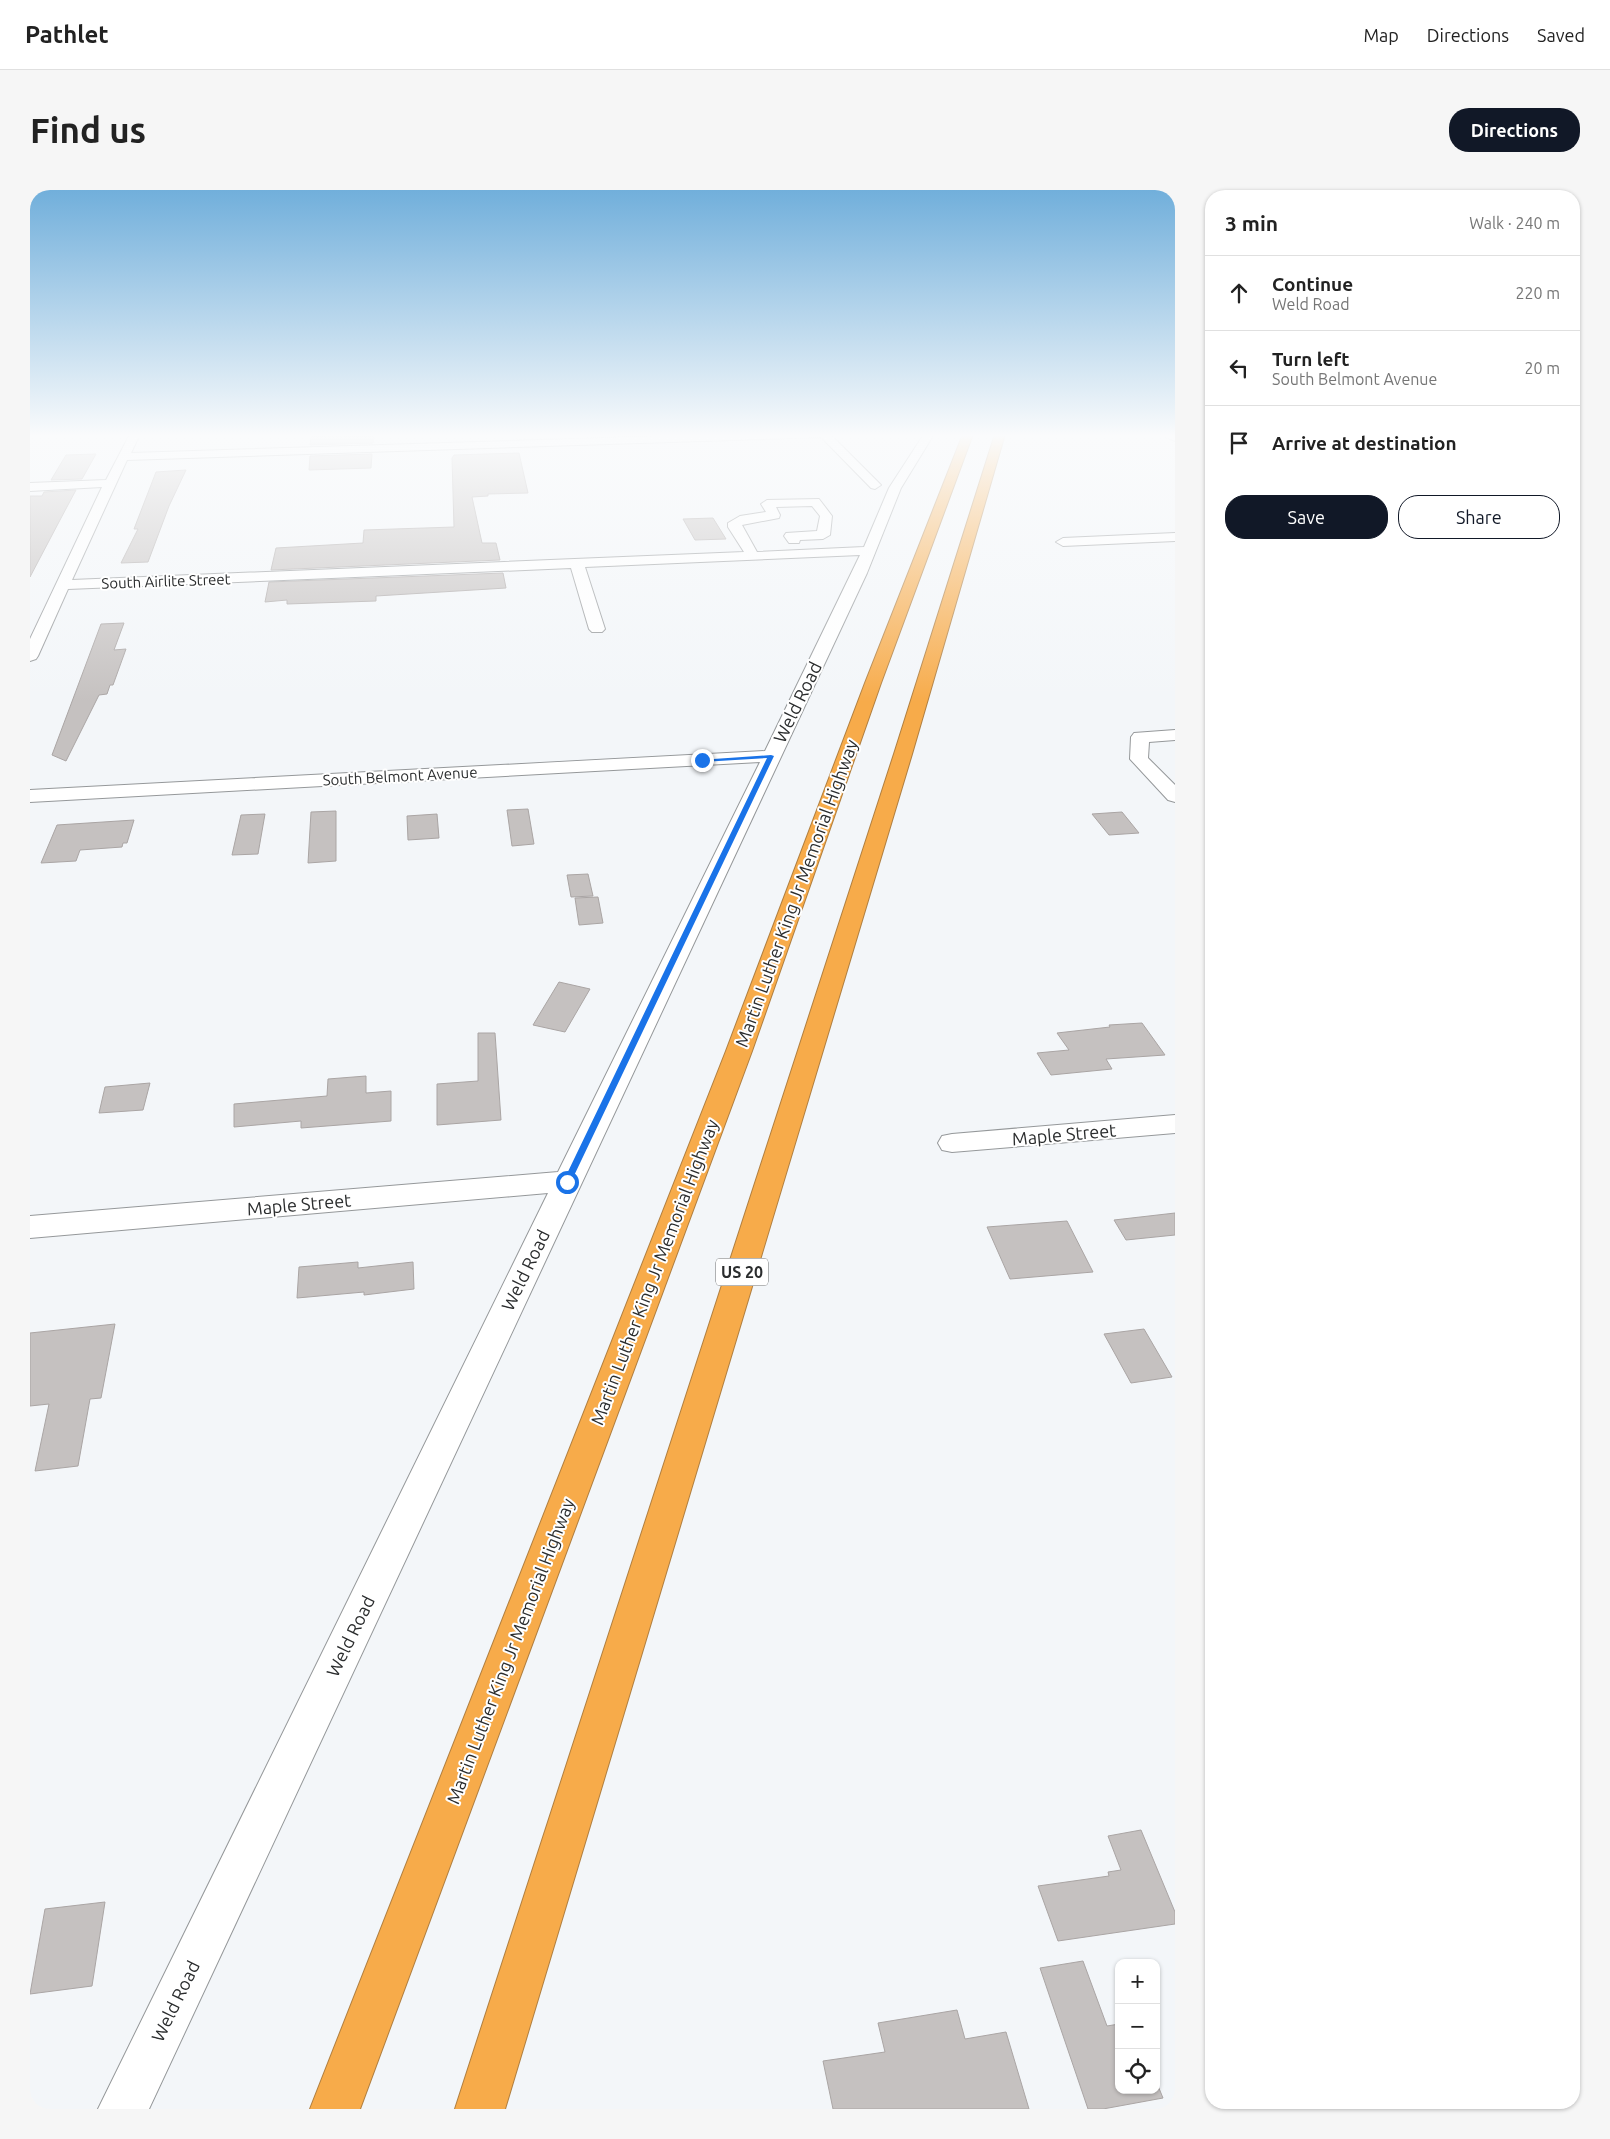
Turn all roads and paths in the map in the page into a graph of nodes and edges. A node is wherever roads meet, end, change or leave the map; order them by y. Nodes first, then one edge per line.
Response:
1 (91, 524) edge
2 (735, 524) edge
3 (781, 524) edge
4 (825, 524) edge
5 (880, 524) edge
6 (934, 524) edge
7 (973, 524) edge
8 (791, 536) junction
9 (1175, 537) edge
10 (1062, 542) dead end
11 (869, 551) junction
12 (803, 554) junction
13 (753, 556) junction
14 (577, 564) junction
15 (62, 585) junction
16 (597, 629) dead end
17 (30, 656) edge
18 (1175, 735) edge
19 (771, 756) junction
20 (30, 796) edge
21 (1175, 796) edge
22 (1175, 1124) edge
23 (952, 1143) dead end
24 (567, 1182) junction
25 (30, 1227) edge
26 (123, 2109) edge
27 (335, 2109) edge
28 (480, 2109) edge

1 - 15 street
2 - 13 street
3 - 8 street
4 - 8 street
5 - 11 street, Weld Road
6 - 27 highway, Martin Luther King Jr Memorial Highway
7 - 28 highway, US 20
8 - 12 street
9 - 10 street
11 - 12 street, South Airlite Street
11 - 19 street, Weld Road
12 - 13 street, South Airlite Street
13 - 14 street, South Airlite Street
14 - 15 street, South Airlite Street
14 - 16 street
15 - 17 street
18 - 21 street
19 - 20 street, South Belmont Avenue
19 - 24 street, Weld Road
22 - 23 street, Maple Street
24 - 25 street, Maple Street
24 - 26 street, Weld Road

